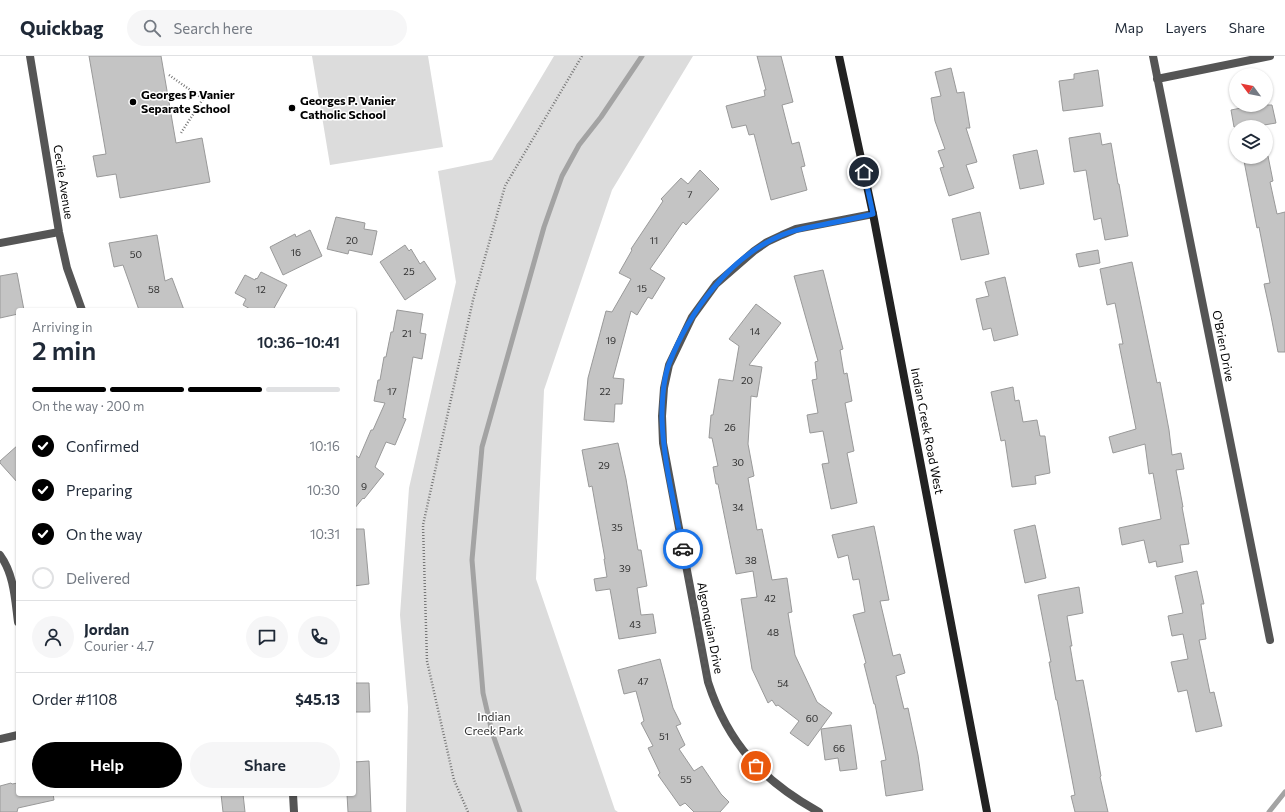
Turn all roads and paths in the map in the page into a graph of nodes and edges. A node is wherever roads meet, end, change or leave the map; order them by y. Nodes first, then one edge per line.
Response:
1 (30, 56) edge
2 (582, 56) edge
3 (839, 56) edge
4 (1153, 56) edge
5 (1270, 56) edge
6 (169, 75) dead end
7 (1157, 79) junction
8 (181, 132) dead end
9 (873, 214) junction
10 (59, 232) junction
11 (0, 243) edge
12 (81, 308) edge
13 (0, 555) edge
14 (16, 606) edge
15 (1270, 640) dead end
16 (16, 735) edge
17 (0, 739) edge
18 (293, 796) edge
19 (294, 812) edge
20 (468, 812) edge
21 (819, 812) edge
22 (987, 812) edge

1 - 10 street, Cecile Avenue
2 - 20 path
3 - 9 street, Indian Creek Road West
4 - 7 street, O'Brien Drive
5 - 7 street
6 - 8 path
7 - 15 street, O'Brien Drive
9 - 21 street, Algonquian Drive
9 - 22 street, Indian Creek Road West
10 - 11 street
10 - 12 street, Cecile Avenue
13 - 14 street
16 - 17 street
18 - 19 street

